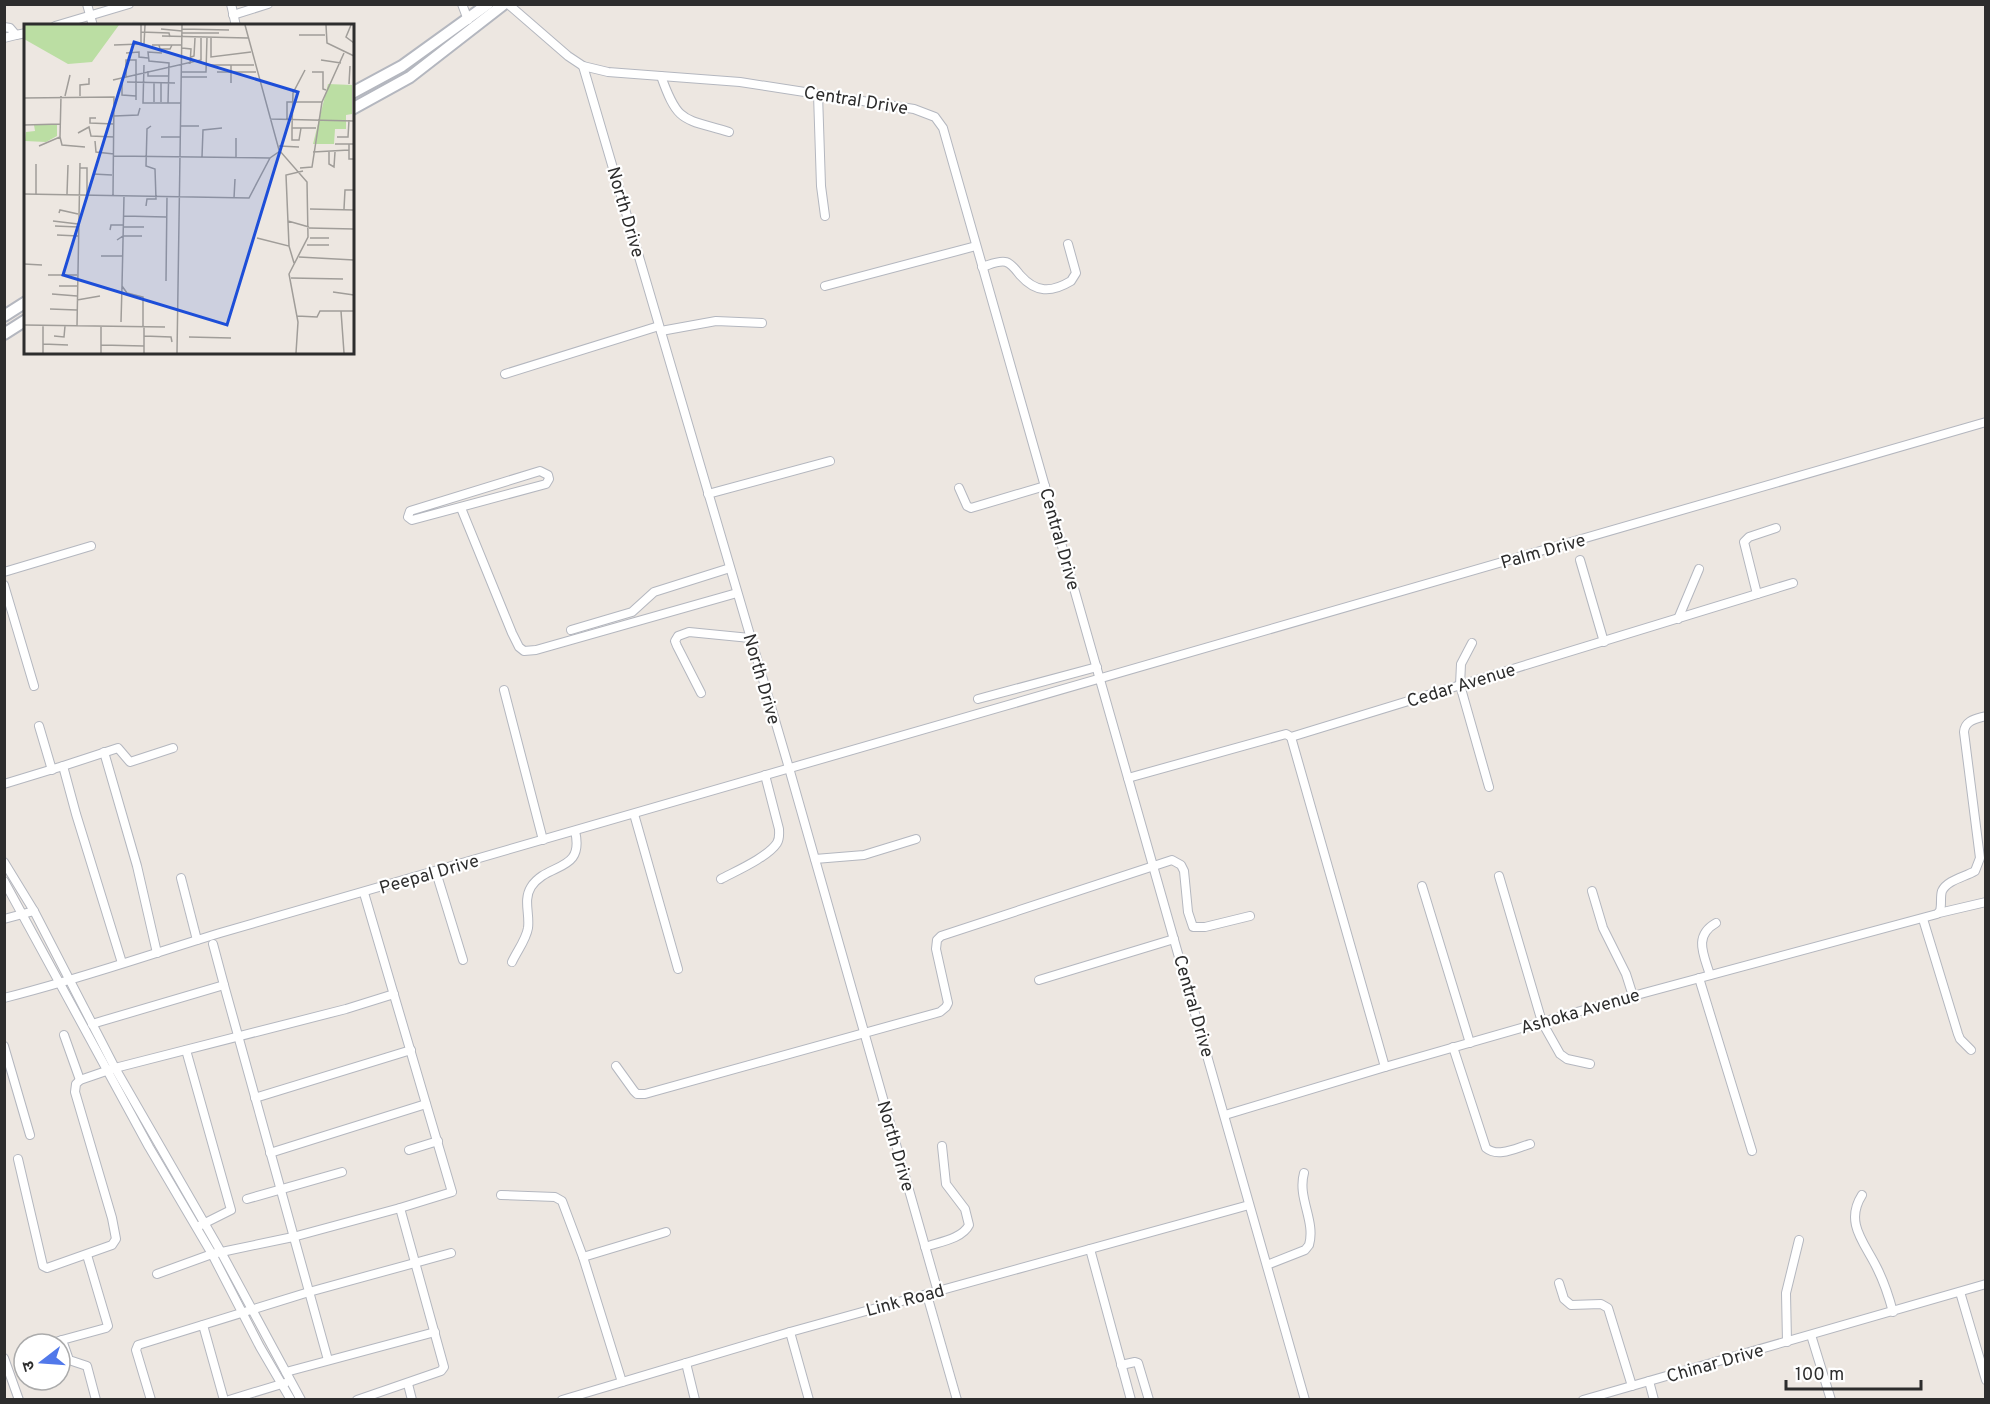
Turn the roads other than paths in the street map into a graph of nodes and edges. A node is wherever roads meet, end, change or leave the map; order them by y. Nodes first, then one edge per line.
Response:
1 (87, 4) edge
2 (129, 4) edge
3 (231, 4) edge
4 (268, 4) edge
5 (462, 4) edge
6 (488, 4) edge
7 (506, 4) edge
8 (90, 16) junction
9 (468, 20) junction
10 (234, 22) edge
11 (62, 24) edge
12 (92, 24) edge
13 (4, 27) edge
14 (24, 33) edge
15 (16, 35) junction
16 (4, 38) edge
17 (583, 66) junction
18 (661, 76) junction
19 (354, 92) edge
20 (818, 94) junction
21 (354, 108) edge
22 (729, 132) dead end
23 (825, 216) dead end
24 (1068, 244) dead end
25 (976, 246) junction
26 (982, 267) junction
27 (825, 286) dead end
28 (24, 303) edge
29 (4, 316) edge
30 (24, 321) edge
31 (762, 323) dead end
32 (660, 329) junction
33 (4, 334) edge
34 (505, 374) dead end
35 (1986, 422) edge
36 (830, 460) dead end
37 (1045, 486) junction
38 (959, 488) dead end
39 (708, 494) junction
40 (461, 508) junction
41 (1776, 528) dead end
42 (91, 546) dead end
43 (1580, 560) dead end
44 (730, 568) junction
45 (1699, 569) dead end
46 (4, 572) edge
47 (1793, 583) dead end
48 (4, 585) edge
49 (737, 593) junction
50 (1757, 594) junction
51 (1678, 619) junction
52 (571, 630) dead end
53 (750, 638) junction
54 (1472, 642) dead end
55 (1604, 642) junction
56 (1097, 667) junction
57 (1100, 680) junction
58 (1460, 685) junction
59 (34, 686) dead end
60 (504, 690) dead end
61 (701, 693) dead end
62 (978, 699) dead end
63 (1986, 716) edge
64 (39, 726) dead end
65 (1291, 736) junction
66 (173, 748) dead end
67 (104, 752) junction
68 (63, 766) junction
69 (789, 768) junction
70 (51, 770) junction
71 (765, 775) junction
72 (1128, 778) junction
73 (4, 784) edge
74 (1489, 787) dead end
75 (634, 814) junction
76 (575, 831) junction
77 (916, 838) dead end
78 (543, 840) junction
79 (815, 859) junction
80 (4, 862) edge
81 (1153, 865) junction
82 (436, 872) junction
83 (1499, 876) dead end
84 (181, 878) dead end
85 (721, 879) dead end
86 (4, 881) edge
87 (1422, 886) dead end
88 (1592, 891) dead end
89 (364, 893) junction
90 (1986, 902) edge
91 (34, 911) junction
92 (1938, 913) junction
93 (22, 914) junction
94 (1250, 916) dead end
95 (4, 919) edge
96 (1923, 919) junction
97 (1716, 923) dead end
98 (1174, 939) junction
99 (197, 940) junction
100 (213, 944) dead end
101 (157, 953) junction
102 (463, 960) dead end
103 (512, 962) dead end
104 (122, 963) junction
105 (678, 969) dead end
106 (1710, 975) junction
107 (1699, 978) junction
108 (1039, 980) dead end
109 (70, 981) junction
110 (60, 984) junction
111 (224, 985) junction
112 (394, 994) junction
113 (1633, 996) junction
114 (4, 998) edge
115 (1542, 1022) junction
116 (92, 1024) junction
117 (864, 1032) junction
118 (64, 1035) dead end
119 (237, 1037) junction
120 (1470, 1043) junction
121 (4, 1046) edge
122 (1453, 1047) junction
123 (186, 1050) junction
124 (411, 1050) junction
125 (1971, 1050) dead end
126 (1590, 1064) dead end
127 (616, 1066) dead end
128 (1385, 1067) junction
129 (112, 1069) junction
130 (80, 1080) junction
131 (255, 1098) junction
132 (426, 1104) junction
133 (1225, 1116) junction
134 (30, 1135) dead end
135 (438, 1142) junction
136 (1530, 1144) dead end
137 (942, 1146) dead end
138 (409, 1150) dead end
139 (1752, 1150) dead end
140 (270, 1153) junction
141 (18, 1159) dead end
142 (342, 1172) dead end
143 (1304, 1173) dead end
144 (281, 1188) junction
145 (501, 1195) dead end
146 (1862, 1195) dead end
147 (247, 1199) dead end
148 (1249, 1205) junction
149 (400, 1208) junction
150 (200, 1226) junction
151 (666, 1232) dead end
152 (293, 1237) junction
153 (1799, 1240) dead end
154 (925, 1247) junction
155 (1090, 1249) junction
156 (451, 1252) dead end
157 (217, 1253) junction
158 (87, 1255) junction
159 (583, 1257) junction
160 (416, 1262) junction
161 (1267, 1265) junction
162 (157, 1274) dead end
163 (1559, 1283) dead end
164 (1986, 1284) edge
165 (309, 1292) junction
166 (938, 1292) junction
167 (1960, 1292) junction
168 (927, 1295) junction
169 (251, 1310) junction
170 (242, 1312) junction
171 (1893, 1312) junction
172 (203, 1325) junction
173 (435, 1332) junction
174 (790, 1332) junction
175 (1811, 1335) junction
176 (72, 1337) edge
177 (1787, 1342) junction
178 (4, 1358) edge
179 (328, 1360) junction
180 (72, 1361) edge
181 (686, 1363) junction
182 (1121, 1365) junction
183 (286, 1372) junction
184 (1986, 1380) edge
185 (290, 1381) junction
186 (1649, 1381) junction
187 (622, 1382) junction
188 (281, 1384) junction
189 (408, 1384) junction
190 (1632, 1386) junction
191 (19, 1400) edge
192 (96, 1400) edge
193 (151, 1400) edge
194 (226, 1400) edge
195 (291, 1400) edge
196 (301, 1400) edge
197 (357, 1400) edge
198 (412, 1400) edge
199 (562, 1400) edge
200 (695, 1400) edge
201 (809, 1400) edge
202 (957, 1400) edge
203 (1131, 1400) edge
204 (1149, 1400) edge
205 (1305, 1400) edge
206 (1583, 1400) edge
207 (1654, 1400) edge
208 (1830, 1400) edge

1 - 8 street
2 - 8 street
3 - 10 street
4 - 10 street
5 - 9 street
6 - 9 main road
7 - 17 street, Central Drive
7 - 21 main road
8 - 11 street
8 - 12 street
9 - 19 main road
13 - 15 street
14 - 15 street
15 - 16 street
17 - 18 street, Central Drive
17 - 32 street, North Drive
18 - 20 street, Central Drive
18 - 22 street
20 - 23 street
20 - 25 street, Central Drive
24 - 26 street
25 - 26 street, Central Drive
25 - 27 street
26 - 37 street, Central Drive
28 - 29 main road
30 - 33 main road
31 - 32 street
32 - 34 street
32 - 39 street, North Drive
35 - 57 street, Palm Drive
36 - 39 street
37 - 38 street
37 - 56 street, Central Drive
39 - 44 street, North Drive
40 - 40 street
40 - 49 street
41 - 50 street
42 - 46 street
43 - 55 street
44 - 49 street, North Drive
44 - 52 street
45 - 51 street
47 - 50 street, Cedar Avenue
48 - 59 street
49 - 53 street, North Drive
50 - 51 street, Cedar Avenue
51 - 55 street, Cedar Avenue
53 - 61 street
53 - 69 street, North Drive
54 - 58 street
55 - 58 street, Cedar Avenue
56 - 57 street, Central Drive
56 - 62 street
57 - 69 street, Palm Drive
57 - 72 street, Central Drive
58 - 65 street, Cedar Avenue
58 - 74 street
60 - 78 street
63 - 92 street
64 - 70 street
65 - 72 street, Cedar Avenue
65 - 128 street
66 - 67 street
67 - 68 street
67 - 101 street
68 - 70 street
68 - 104 street
69 - 71 street, Peepal Drive
69 - 79 street, North Drive
70 - 73 street
71 - 75 street, Peepal Drive
71 - 85 street
72 - 81 street, Central Drive
75 - 76 street, Peepal Drive
75 - 105 street
76 - 78 street, Peepal Drive
76 - 103 street
77 - 79 street
78 - 82 street, Peepal Drive
79 - 117 street, North Drive
80 - 91 street
81 - 94 street
81 - 98 street, Central Drive
81 - 117 street
82 - 89 street, Peepal Drive
82 - 102 street
83 - 115 street
84 - 99 street
86 - 93 street
87 - 120 street
88 - 113 street
89 - 99 street, Peepal Drive
89 - 112 street
90 - 92 street, Ashoka Avenue
91 - 93 street
91 - 109 street
92 - 96 street, Ashoka Avenue
93 - 95 street
93 - 110 street
96 - 106 street, Ashoka Avenue
96 - 125 street
97 - 106 street
98 - 108 street
98 - 133 street, Central Drive
99 - 101 street, Peepal Drive
100 - 111 street
101 - 104 street, Peepal Drive
104 - 109 street, Peepal Drive
106 - 107 street, Ashoka Avenue
107 - 113 street, Ashoka Avenue
107 - 139 street
109 - 110 street, Peepal Drive
109 - 116 street
110 - 114 street, Peepal Drive
110 - 129 street
111 - 116 street
111 - 119 street
112 - 119 street
112 - 124 street
113 - 115 street, Ashoka Avenue
115 - 120 street, Ashoka Avenue
115 - 126 street
116 - 129 street
117 - 127 street
117 - 154 street, North Drive
118 - 130 street
119 - 123 street
119 - 131 street
120 - 122 street, Ashoka Avenue
121 - 134 street
122 - 128 street, Ashoka Avenue
122 - 136 street
123 - 129 street
123 - 150 street
124 - 131 street
124 - 132 street
128 - 133 street, Ashoka Avenue
129 - 130 street
129 - 150 street
130 - 158 street
131 - 140 street
132 - 135 street
132 - 140 street
133 - 148 street, Central Drive
135 - 138 street
135 - 149 street
137 - 154 street
140 - 144 street
141 - 158 street
142 - 144 street
143 - 161 street
144 - 147 street
144 - 152 street
145 - 159 street
146 - 171 street
148 - 155 street, Link Road
148 - 161 street, Central Drive
149 - 152 street
149 - 160 street
150 - 157 street
151 - 159 street
152 - 157 street
152 - 165 street
153 - 177 street
154 - 166 street, North Drive
155 - 166 street, Link Road
155 - 182 street
156 - 160 street
157 - 162 street
157 - 169 street
157 - 170 street
158 - 176 street
159 - 187 street
160 - 165 street
160 - 173 street
161 - 205 street, Central Drive
163 - 190 street
164 - 167 street, Chinar Drive
165 - 169 street
165 - 179 street
166 - 168 street, Link Road
167 - 171 street, Chinar Drive
167 - 184 street
168 - 174 street, Link Road
168 - 202 street
169 - 170 street
169 - 183 street
170 - 172 street
170 - 188 street
171 - 175 street, Chinar Drive
172 - 193 street
172 - 194 street
173 - 179 street
173 - 189 street
174 - 181 street, Link Road
174 - 201 street
175 - 177 street, Chinar Drive
175 - 208 street
177 - 186 street, Chinar Drive
178 - 191 street
179 - 183 street
180 - 192 street
181 - 187 street, Link Road
181 - 200 street
182 - 203 street
182 - 204 street
183 - 185 street
185 - 188 street
185 - 196 street
186 - 190 street, Chinar Drive
186 - 207 street
187 - 199 street, Link Road
188 - 194 street
188 - 195 street
189 - 197 street
189 - 198 street
190 - 206 street, Chinar Drive

